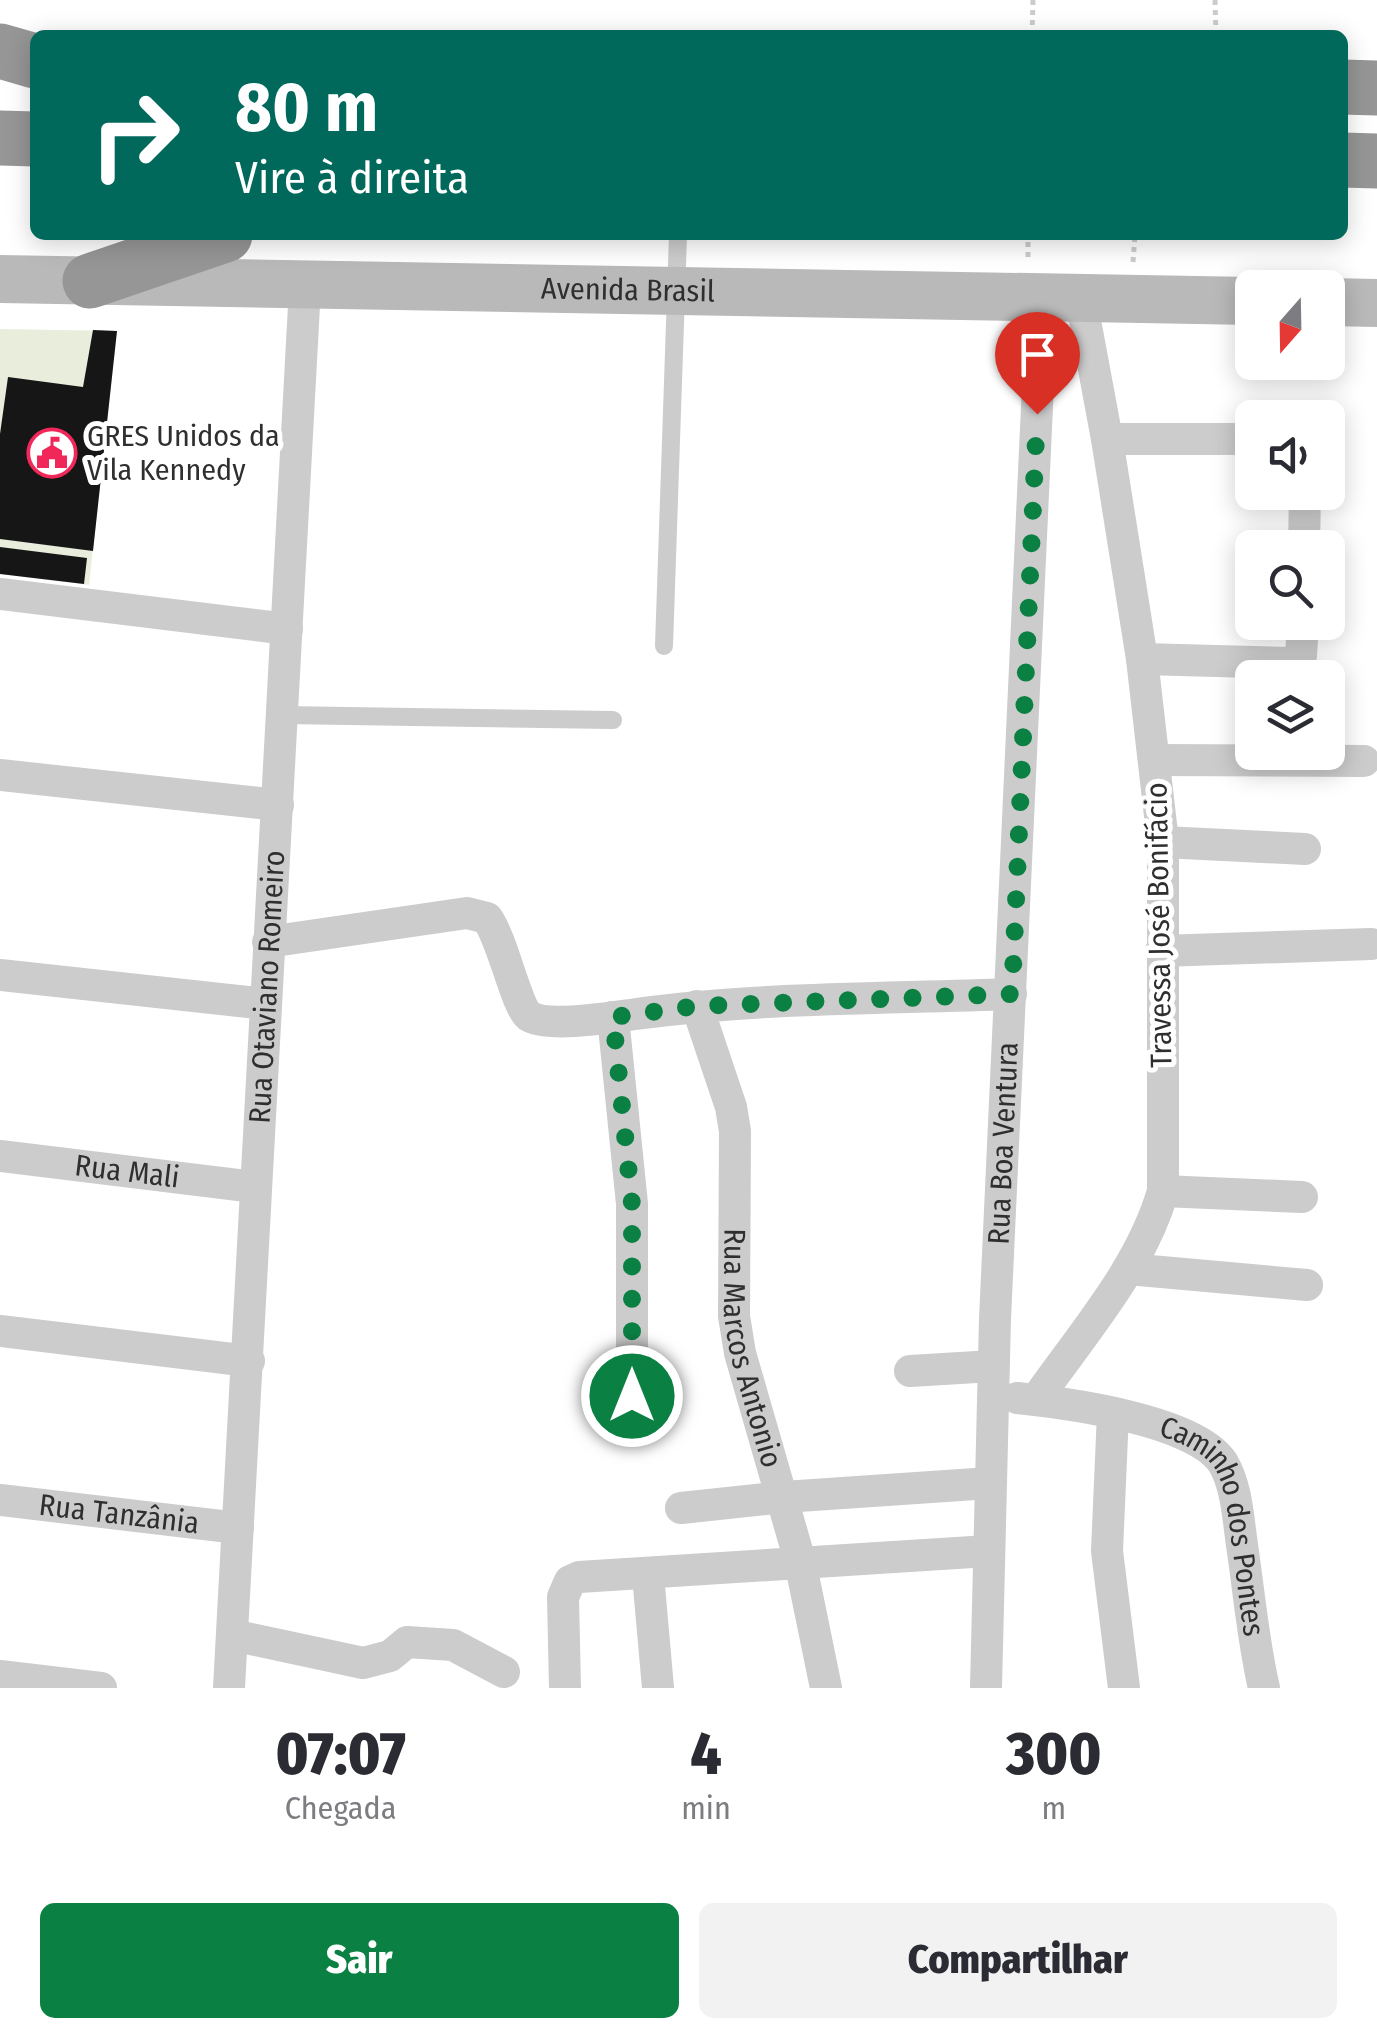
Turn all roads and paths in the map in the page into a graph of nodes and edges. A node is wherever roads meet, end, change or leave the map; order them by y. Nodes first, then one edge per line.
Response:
1 (1033, 0) edge
2 (1216, 0) edge
3 (1032, 30) edge
4 (1216, 30) edge
5 (0, 51) edge
6 (30, 63) edge
7 (30, 65) edge
8 (0, 68) edge
9 (1348, 87) edge
10 (1377, 88) edge
11 (0, 138) edge
12 (30, 139) edge
13 (1348, 160) edge
14 (1377, 161) edge
15 (210, 240) edge
16 (678, 240) edge
17 (1030, 240) edge
18 (0, 279) edge
19 (90, 281) junction
20 (305, 287) junction
21 (1050, 289) junction
22 (678, 292) junction
23 (1235, 300) edge
24 (1345, 302) edge
25 (1377, 303) edge
26 (1108, 439) junction
27 (1235, 439) edge
28 (0, 594) edge
29 (287, 629) junction
30 (1302, 640) edge
31 (664, 646) dead end
32 (1142, 659) junction
33 (283, 714) junction
34 (613, 720) dead end
35 (1155, 760) junction
36 (1364, 761) dead end
37 (0, 776) edge
38 (278, 805) junction
39 (1162, 842) junction
40 (1305, 849) dead end
41 (268, 942) junction
42 (1371, 944) dead end
43 (1161, 951) junction
44 (0, 975) edge
45 (1012, 994) junction
46 (266, 1004) junction
47 (697, 1006) junction
48 (613, 1017) junction
49 (0, 1156) edge
50 (255, 1188) junction
51 (1163, 1190) junction
52 (1302, 1197) dead end
53 (1128, 1269) junction
54 (1307, 1285) dead end
55 (0, 1332) edge
56 (249, 1361) junction
57 (910, 1371) dead end
58 (994, 1381) junction
59 (632, 1396) dead end
60 (1036, 1400) junction
61 (1113, 1413) junction
62 (990, 1483) junction
63 (784, 1497) junction
64 (0, 1500) edge
65 (681, 1508) dead end
66 (238, 1528) junction
67 (988, 1551) junction
68 (800, 1562) junction
69 (648, 1574) junction
70 (232, 1635) junction
71 (504, 1672) dead end
72 (0, 1676) edge
73 (101, 1688) edge
74 (229, 1688) edge
75 (565, 1688) edge
76 (658, 1688) edge
77 (826, 1688) edge
78 (986, 1688) edge
79 (1124, 1688) edge
80 (1264, 1688) edge

1 - 3 path
2 - 4 path
5 - 6 highway
7 - 8 highway
9 - 10 highway
11 - 12 highway
13 - 14 highway
15 - 19 highway
16 - 22 lane
17 - 21 path
18 - 19 street, Avenida Brasil
19 - 20 street, Avenida Brasil
20 - 22 street, Avenida Brasil
20 - 29 street, Rua Otaviano Romeiro
21 - 22 street, Avenida Brasil
21 - 23 street, Avenida Brasil
21 - 26 street, Travessa José Bonifácio
21 - 45 street, Rua Boa Ventura
22 - 31 lane
24 - 25 street
26 - 27 street
26 - 32 street, Travessa José Bonifácio
28 - 29 street
29 - 33 street, Rua Otaviano Romeiro
30 - 32 street
32 - 35 street, Travessa José Bonifácio
33 - 34 lane
33 - 38 street, Rua Otaviano Romeiro
35 - 36 street
35 - 39 street, Travessa José Bonifácio
37 - 38 street
38 - 41 street, Rua Otaviano Romeiro
39 - 40 street
39 - 43 street, Travessa José Bonifácio
41 - 46 street, Rua Otaviano Romeiro
41 - 48 street
42 - 43 street
43 - 51 street, Travessa José Bonifácio
44 - 46 street
45 - 47 street
45 - 58 street, Rua Boa Ventura
46 - 50 street, Rua Otaviano Romeiro
47 - 48 street
47 - 63 street, Rua Marcos Antonio
48 - 59 street
49 - 50 street, Rua Mali
50 - 56 street, Rua Otaviano Romeiro
51 - 52 street
51 - 53 street, Travessa José Bonifácio
53 - 54 street
53 - 60 street, Travessa José Bonifácio
55 - 56 street
56 - 66 street, Rua Otaviano Romeiro
57 - 58 street, Caminho dos Pontes
58 - 60 street, Caminho dos Pontes
58 - 62 street, Rua Boa Ventura
60 - 61 street, Caminho dos Pontes
61 - 79 street
61 - 80 street, Caminho dos Pontes
62 - 63 street
62 - 67 street, Rua Boa Ventura
63 - 65 street
63 - 68 street, Rua Marcos Antonio
64 - 66 street, Rua Tanzânia
66 - 70 street, Rua Otaviano Romeiro
67 - 68 street
67 - 78 street, Rua Boa Ventura
68 - 69 street
68 - 77 street, Rua Marcos Antonio
69 - 75 street
69 - 76 street
70 - 71 street
70 - 74 street, Rua Otaviano Romeiro
72 - 73 street

